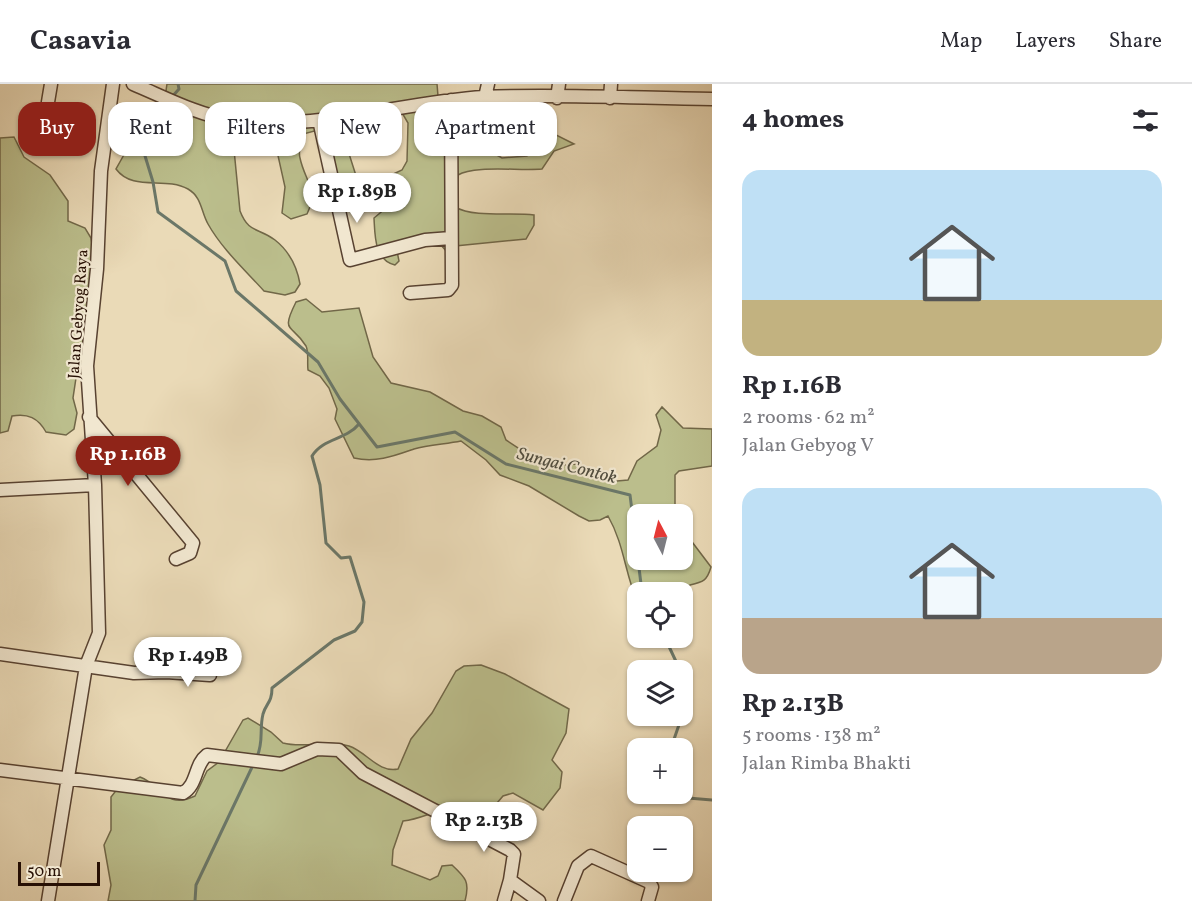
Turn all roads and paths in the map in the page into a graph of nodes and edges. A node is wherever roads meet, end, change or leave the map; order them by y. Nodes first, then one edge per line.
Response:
1 (51, 84) edge
2 (113, 84) edge
3 (133, 84) edge
4 (488, 84) edge
5 (559, 84) edge
6 (611, 84) edge
7 (485, 97) junction
8 (557, 98) junction
9 (610, 98) junction
10 (712, 99) edge
11 (452, 100) junction
12 (48, 102) dead end
13 (402, 108) edge
14 (318, 120) edge
15 (327, 156) edge
16 (451, 237) junction
17 (410, 292) dead end
18 (89, 417) junction
19 (95, 485) junction
20 (0, 490) edge
21 (176, 559) dead end
22 (166, 645) dead end
23 (0, 654) edge
24 (87, 666) junction
25 (166, 672) junction
26 (210, 675) dead end
27 (0, 770) edge
28 (69, 778) junction
29 (510, 880) junction
30 (48, 901) edge
31 (504, 901) edge
32 (539, 901) edge
33 (564, 901) edge
34 (648, 901) edge

1 - 12 street
2 - 18 street, Jalan Gebyog Raya
3 - 14 street
4 - 7 street
5 - 8 street
6 - 9 street
7 - 8 street
7 - 11 street
8 - 9 street
9 - 10 street
11 - 13 street
11 - 16 street
15 - 16 street
16 - 17 street
18 - 19 street, Jalan Gebyog Raya
18 - 21 street
19 - 20 street
19 - 24 street, Jalan Gebyog Raya
22 - 25 street
23 - 24 street
24 - 25 street
24 - 28 street, Jalan Gebyog Raya
25 - 26 street
27 - 28 street
28 - 29 street
28 - 30 street, Jalan Gebyog Raya
29 - 31 street
29 - 32 street
33 - 34 street

